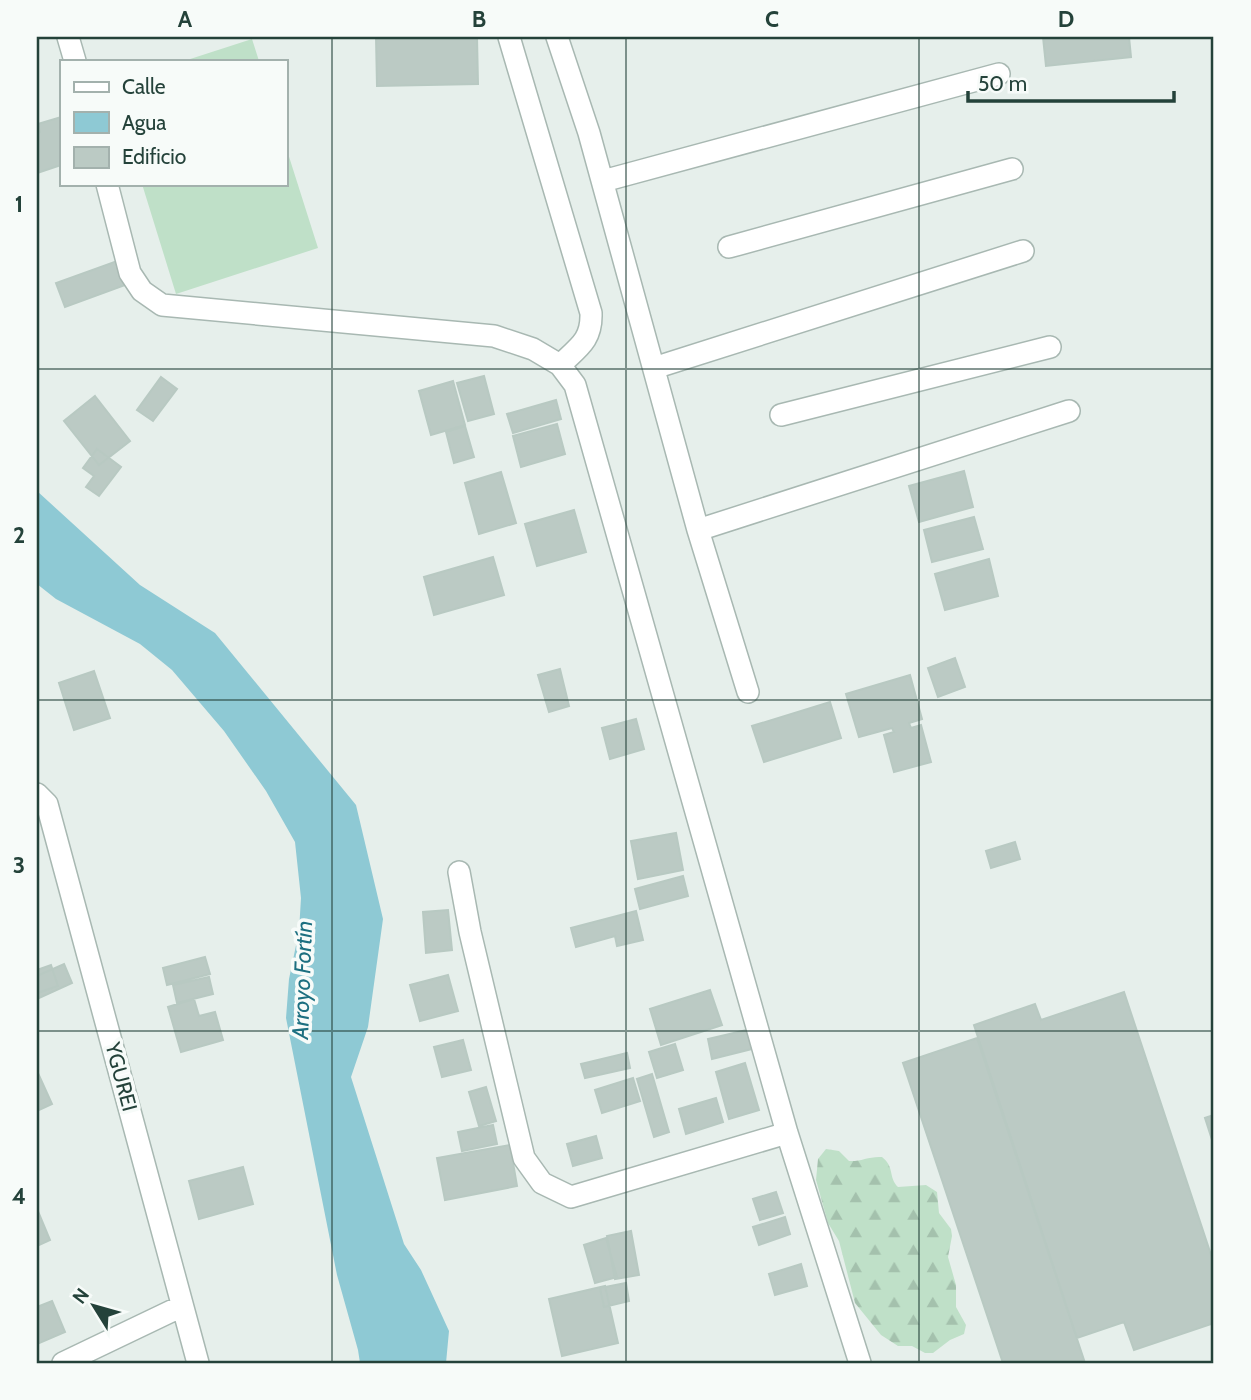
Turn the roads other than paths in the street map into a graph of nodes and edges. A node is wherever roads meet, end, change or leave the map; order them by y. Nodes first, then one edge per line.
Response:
1 (68, 37) edge
2 (509, 37) edge
3 (557, 37) edge
4 (75, 60) edge
5 (999, 74) dead end
6 (1012, 169) dead end
7 (603, 181) junction
8 (108, 186) edge
9 (729, 247) dead end
10 (1023, 251) dead end
11 (1051, 347) dead end
12 (560, 365) junction
13 (654, 368) junction
14 (1069, 411) dead end
15 (781, 415) dead end
16 (698, 530) junction
17 (748, 692) dead end
18 (40, 802) edge
19 (459, 872) dead end
20 (787, 1133) junction
21 (182, 1306) junction
22 (62, 1363) edge
23 (198, 1363) edge
24 (860, 1363) edge

1 - 4 street
2 - 12 street
3 - 7 street
5 - 7 street
6 - 9 street
7 - 13 street
8 - 12 street
10 - 13 street
11 - 15 street
12 - 20 street
13 - 16 street
14 - 16 street
16 - 17 street
18 - 21 street, YGUREI
19 - 20 street
20 - 24 street
21 - 22 street
21 - 23 street, YGUREI

